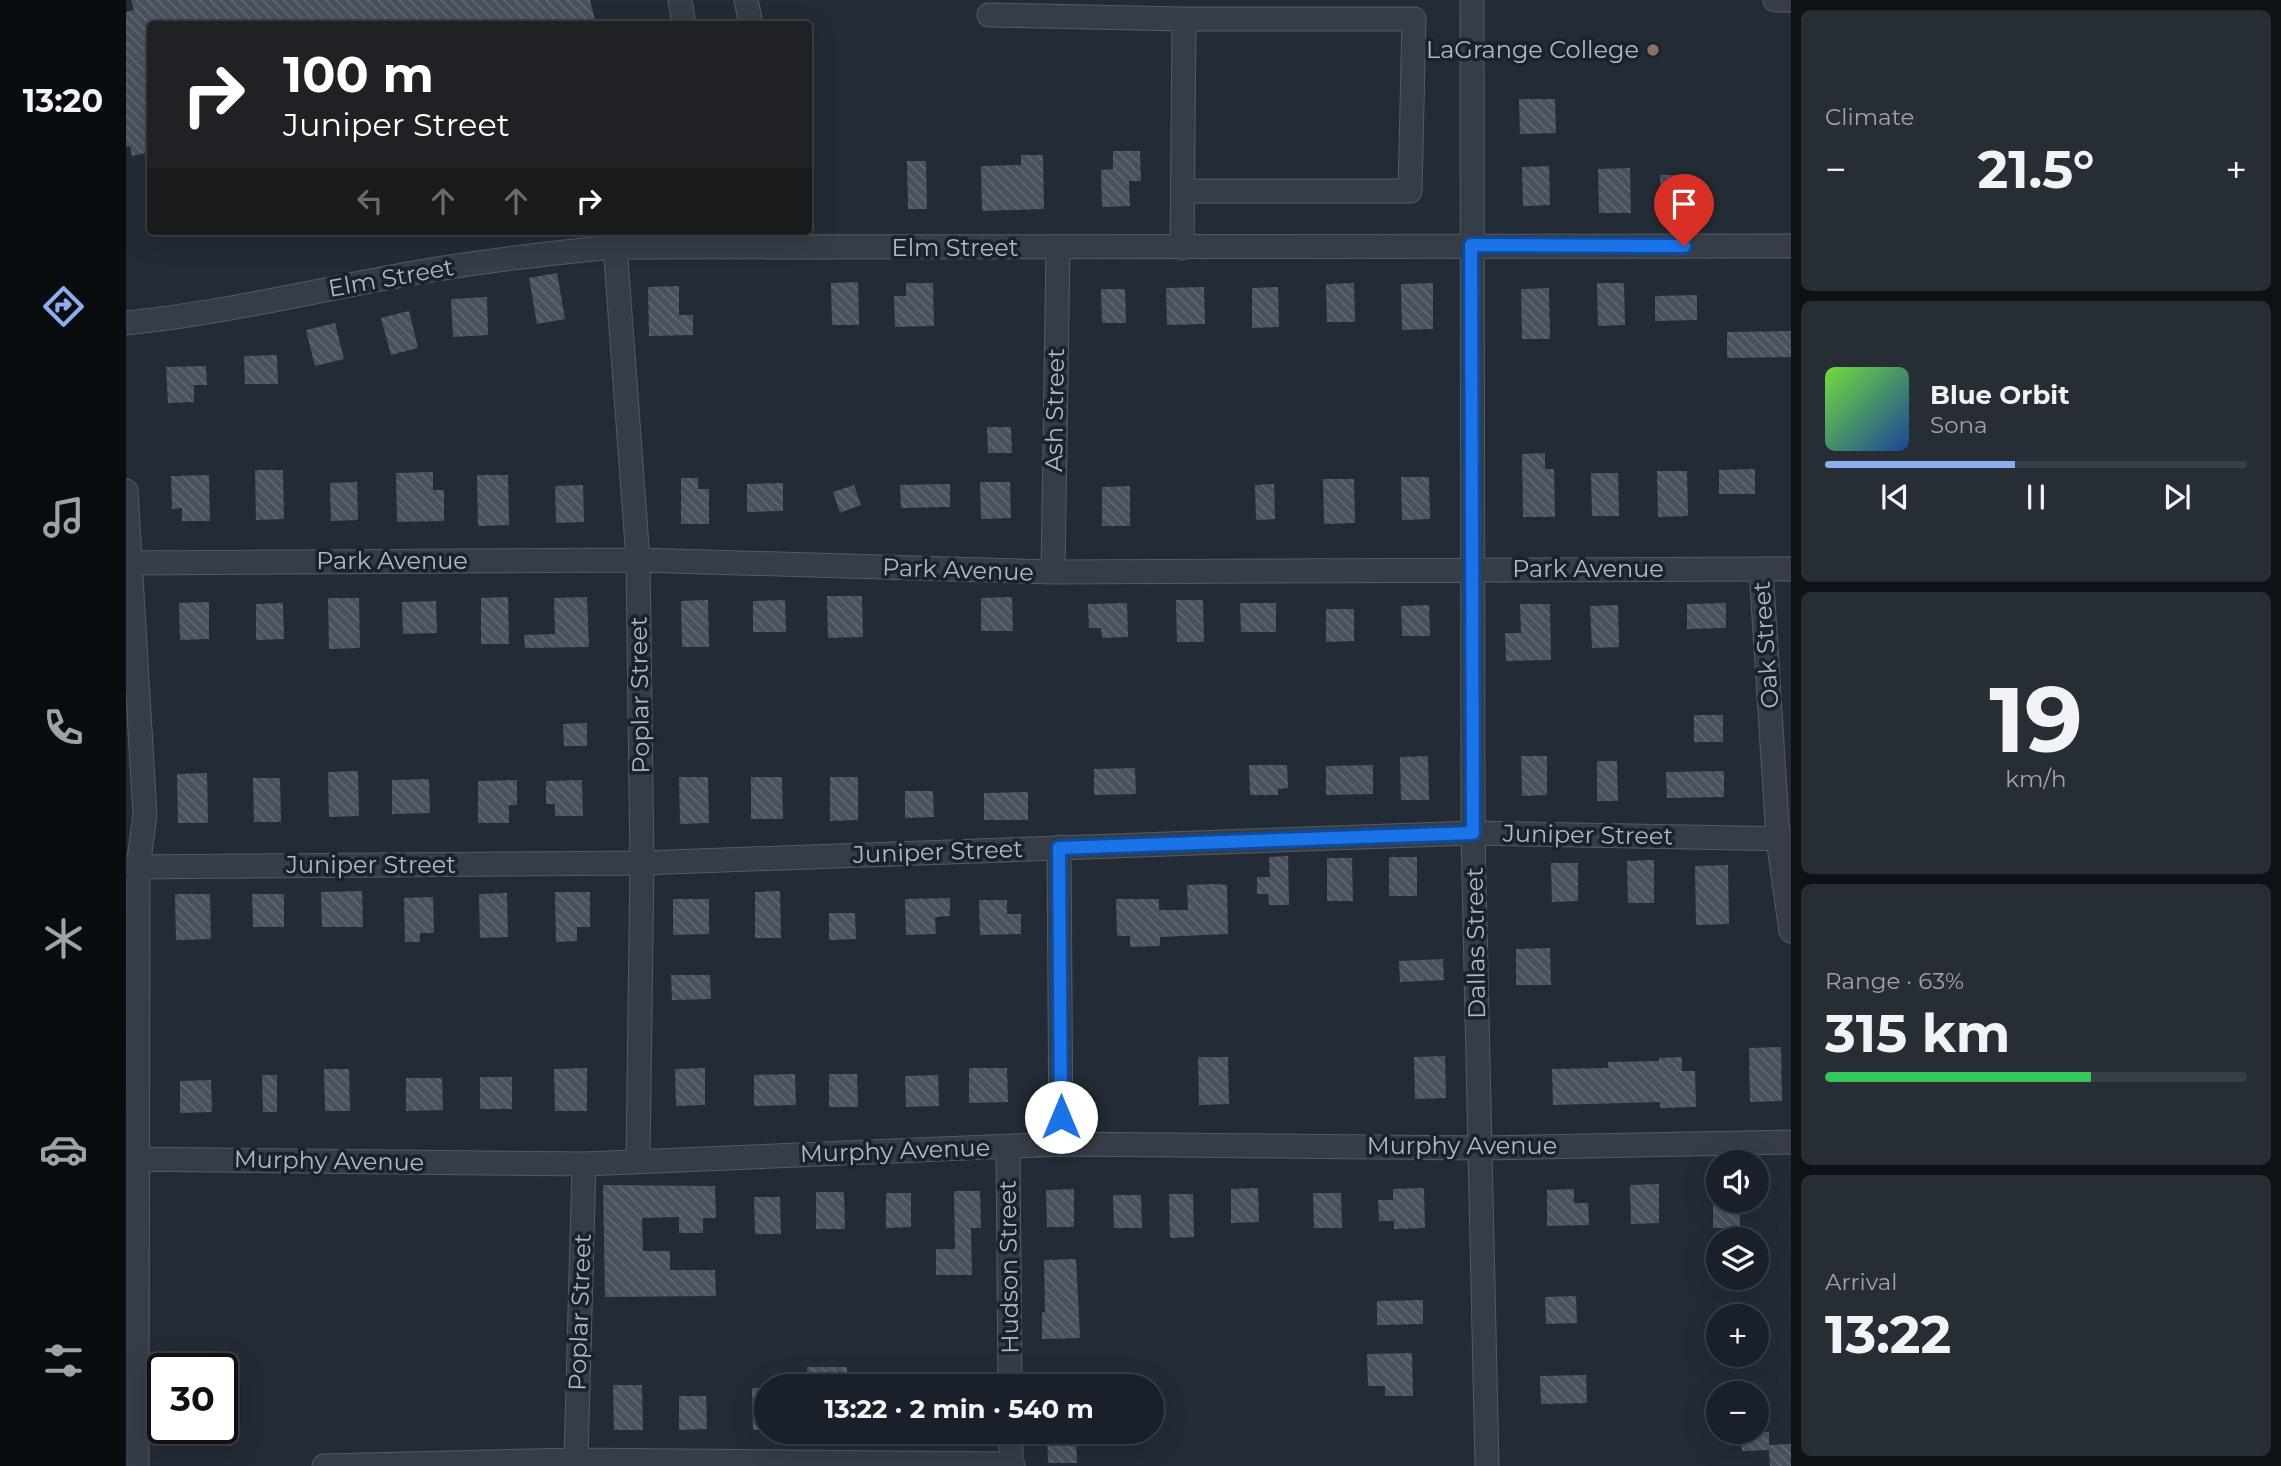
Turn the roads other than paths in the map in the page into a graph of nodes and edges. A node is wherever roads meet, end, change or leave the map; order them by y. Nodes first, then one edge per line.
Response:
1 (680, 0) edge
2 (746, 0) edge
3 (1775, 0) edge
4 (1791, 0) edge
5 (1475, 1) edge
6 (989, 15) dead end
7 (1184, 19) junction
8 (684, 21) edge
9 (750, 21) edge
10 (1183, 191) junction
11 (614, 239) edge
12 (718, 239) edge
13 (1471, 245) junction
14 (1791, 246) edge
15 (1058, 248) junction
16 (1182, 248) junction
17 (126, 323) edge
18 (126, 491) edge
19 (638, 559) junction
20 (128, 563) edge
21 (1473, 569) junction
22 (1761, 569) junction
23 (1791, 569) edge
24 (1052, 572) junction
25 (1473, 833) junction
26 (1784, 839) edge
27 (1059, 848) junction
28 (642, 863) junction
29 (132, 867) edge
30 (1791, 931) edge
31 (1791, 1142) edge
32 (1061, 1144) junction
33 (1008, 1147) junction
34 (1481, 1148) junction
35 (132, 1159) edge
36 (638, 1160) junction
37 (584, 1164) junction
38 (1010, 1374) edge
39 (1011, 1444) edge
40 (576, 1460) junction
41 (1012, 1465) edge
42 (137, 1466) edge
43 (324, 1466) edge
44 (1487, 1466) edge

1 - 8 street
2 - 9 street
3 - 4 street
5 - 13 street, Dallas Street
6 - 7 street
7 - 10 street
7 - 10 street
10 - 16 street
11 - 12 street, Elm Street
11 - 17 street, Elm Street
11 - 19 street, Poplar Street
12 - 15 street, Elm Street
13 - 14 street, Elm Street
13 - 16 street, Elm Street
13 - 21 street, Dallas Street
15 - 16 street, Elm Street
15 - 24 street, Ash Street
18 - 20 street
19 - 20 street, Park Avenue
19 - 24 street, Park Avenue
19 - 28 street, Poplar Street
20 - 29 street
21 - 22 street, Park Avenue
21 - 24 street, Park Avenue
21 - 25 street, Dallas Street
22 - 23 street, Park Avenue
22 - 26 street, Oak Street
25 - 26 street, Juniper Street
25 - 27 street, Juniper Street
25 - 34 street, Dallas Street
26 - 30 street, Oak Street
27 - 28 street, Juniper Street
27 - 32 street
28 - 29 street, Juniper Street
28 - 36 street, Poplar Street
29 - 35 street
31 - 34 street, Murphy Avenue
32 - 33 street, Murphy Avenue
32 - 34 street, Murphy Avenue
33 - 36 street, Murphy Avenue
33 - 38 street, Hudson Street
34 - 44 street, Dallas Street
35 - 37 street, Murphy Avenue
35 - 42 street
36 - 37 street, Murphy Avenue
37 - 40 street, Poplar Street
39 - 41 street
40 - 41 street
40 - 43 street

